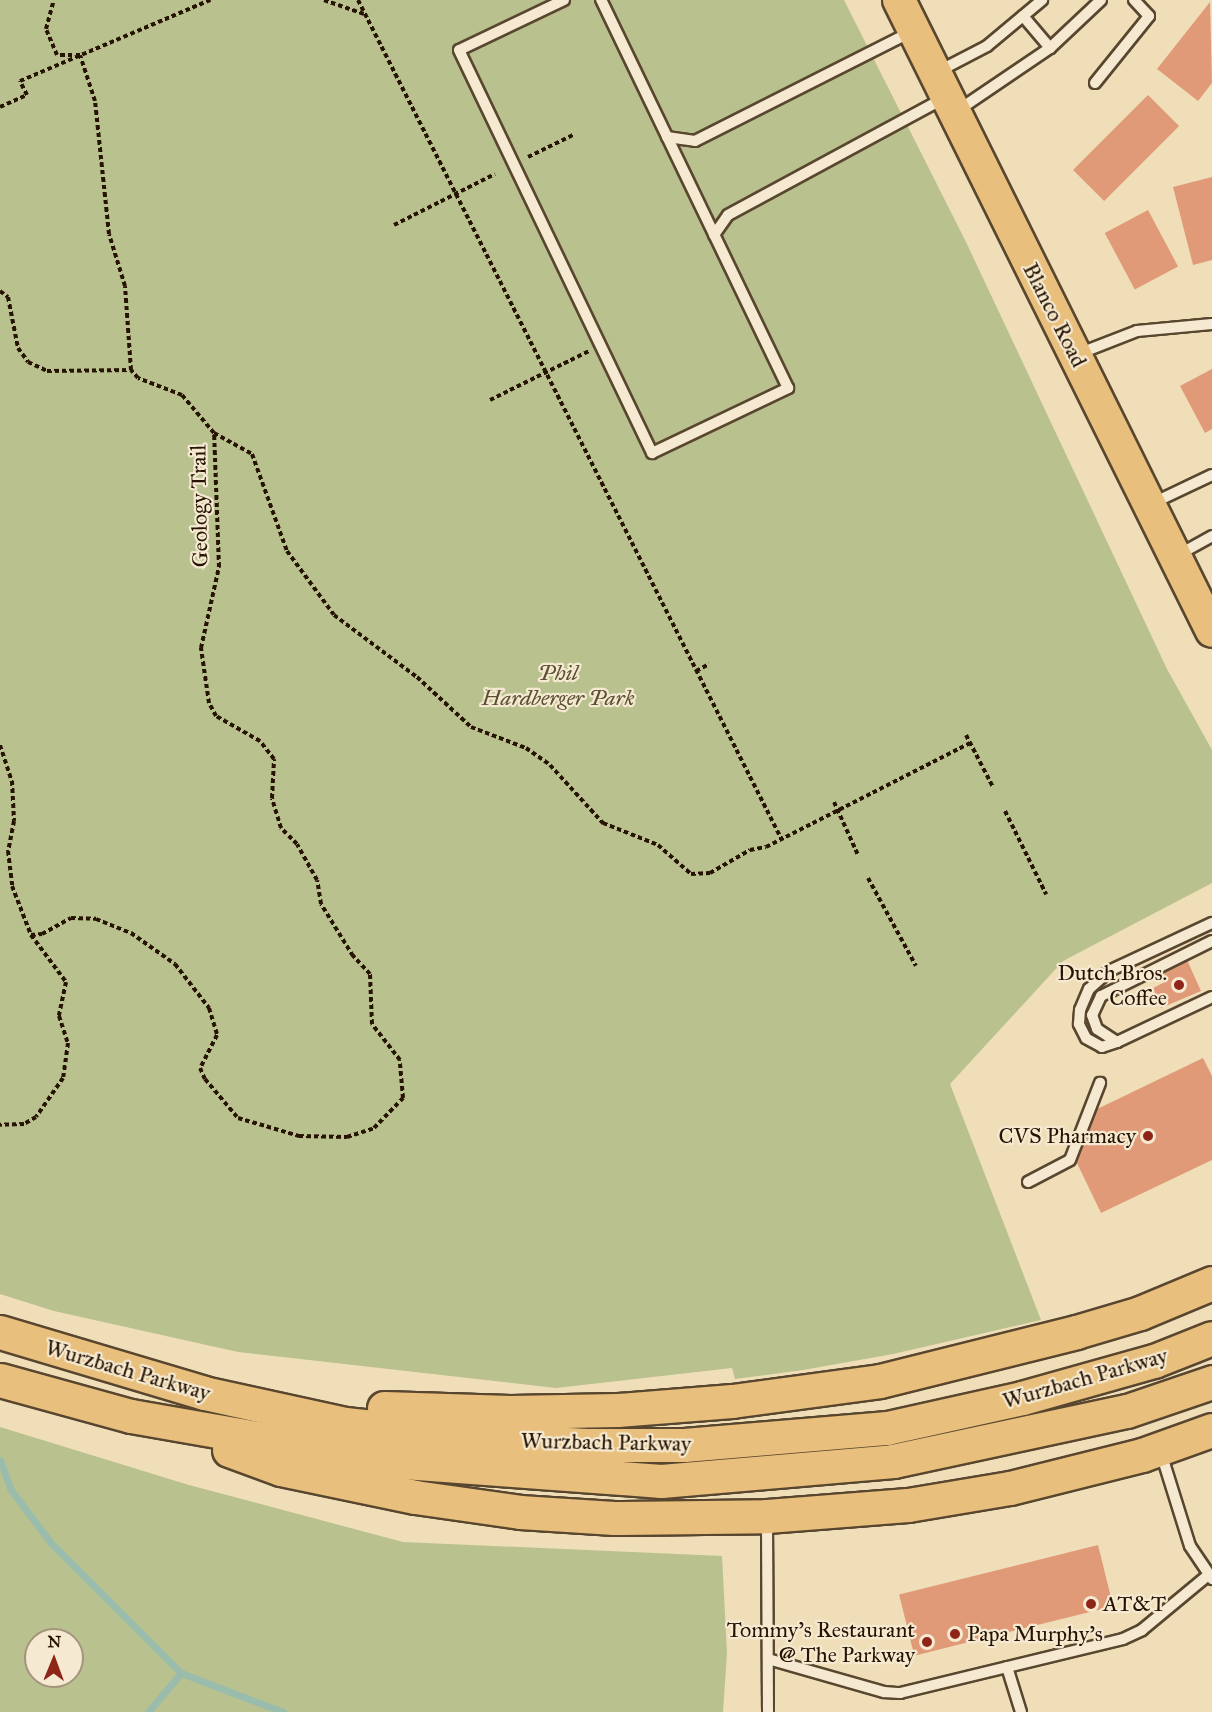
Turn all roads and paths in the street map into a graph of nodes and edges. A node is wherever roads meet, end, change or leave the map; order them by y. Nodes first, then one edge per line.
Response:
1 (54, 0) edge
2 (210, 0) edge
3 (324, 0) edge
4 (358, 0) edge
5 (564, 0) edge
6 (601, 0) edge
7 (898, 0) edge
8 (1042, 0) edge
9 (1101, 0) edge
10 (1134, 0) edge
11 (365, 14) junction
12 (1023, 16) junction
13 (913, 31) junction
14 (1050, 48) junction
15 (80, 55) junction
16 (1095, 83) dead end
17 (945, 94) junction
18 (0, 107) edge
19 (573, 135) dead end
20 (667, 136) junction
21 (528, 157) dead end
22 (495, 174) dead end
23 (457, 193) junction
24 (394, 225) dead end
25 (714, 235) junction
26 (0, 291) edge
27 (1212, 324) edge
28 (600, 345) junction
29 (1075, 355) junction
30 (130, 370) junction
31 (547, 372) junction
32 (490, 400) dead end
33 (214, 433) junction
34 (1212, 475) edge
35 (1150, 505) junction
36 (1212, 536) edge
37 (1175, 557) junction
38 (1212, 631) edge
39 (709, 664) dead end
40 (696, 671) junction
41 (966, 735) dead end
42 (970, 742) junction
43 (0, 745) edge
44 (993, 787) dead end
45 (834, 802) dead end
46 (837, 811) junction
47 (1005, 811) dead end
48 (781, 838) junction
49 (858, 855) dead end
50 (868, 878) dead end
51 (1046, 894) dead end
52 (1212, 923) edge
53 (31, 935) junction
54 (1212, 941) edge
55 (916, 966) dead end
56 (1212, 997) edge
57 (1117, 1042) junction
58 (1100, 1083) dead end
59 (0, 1125) edge
60 (1028, 1182) dead end
61 (1212, 1283) edge
62 (0, 1332) edge
63 (1212, 1338) edge
64 (0, 1380) edge
65 (1212, 1382) edge
66 (204, 1393) junction
67 (131, 1416) junction
68 (1212, 1430) edge
69 (1160, 1449) junction
70 (767, 1516) junction
71 (1210, 1577) edge
72 (768, 1659) junction
73 (1007, 1667) junction
74 (768, 1712) edge
75 (1022, 1712) edge

1 - 15 path
2 - 15 path
3 - 11 path
4 - 11 path
5 - 28 lane
6 - 20 lane
7 - 13 main road, Blanco Road
8 - 12 lane
9 - 14 lane
10 - 16 lane
11 - 23 path
12 - 14 lane
12 - 17 lane
13 - 17 main road, Blanco Road
13 - 20 lane
14 - 17 lane
15 - 18 path
15 - 30 path
17 - 25 lane
17 - 29 main road, Blanco Road
19 - 21 path
20 - 25 lane
22 - 23 path
23 - 24 path
23 - 31 path
25 - 28 lane
26 - 30 path
27 - 29 lane
28 - 31 path
29 - 35 main road, Blanco Road
30 - 33 path, Geology Trail
31 - 32 path
31 - 40 path
33 - 48 path
33 - 53 path, Geology Trail
34 - 35 lane
35 - 37 main road, Blanco Road
36 - 37 lane
37 - 38 main road, Blanco Road
39 - 40 path
40 - 48 path
41 - 42 path
42 - 44 path
42 - 46 path
43 - 53 path
45 - 46 path
46 - 48 path
46 - 49 path
47 - 51 path
50 - 55 path
52 - 57 lane
53 - 59 path
54 - 57 lane
56 - 57 lane
58 - 60 lane
61 - 66 highway
62 - 66 highway, Wurzbach Parkway
63 - 66 highway, Wurzbach Parkway
64 - 67 highway, Wurzbach Parkway
65 - 67 highway, Wurzbach Parkway
67 - 70 highway
68 - 69 highway
69 - 70 highway
69 - 71 lane
70 - 72 lane
71 - 73 lane
72 - 73 lane
72 - 74 lane
73 - 75 lane

